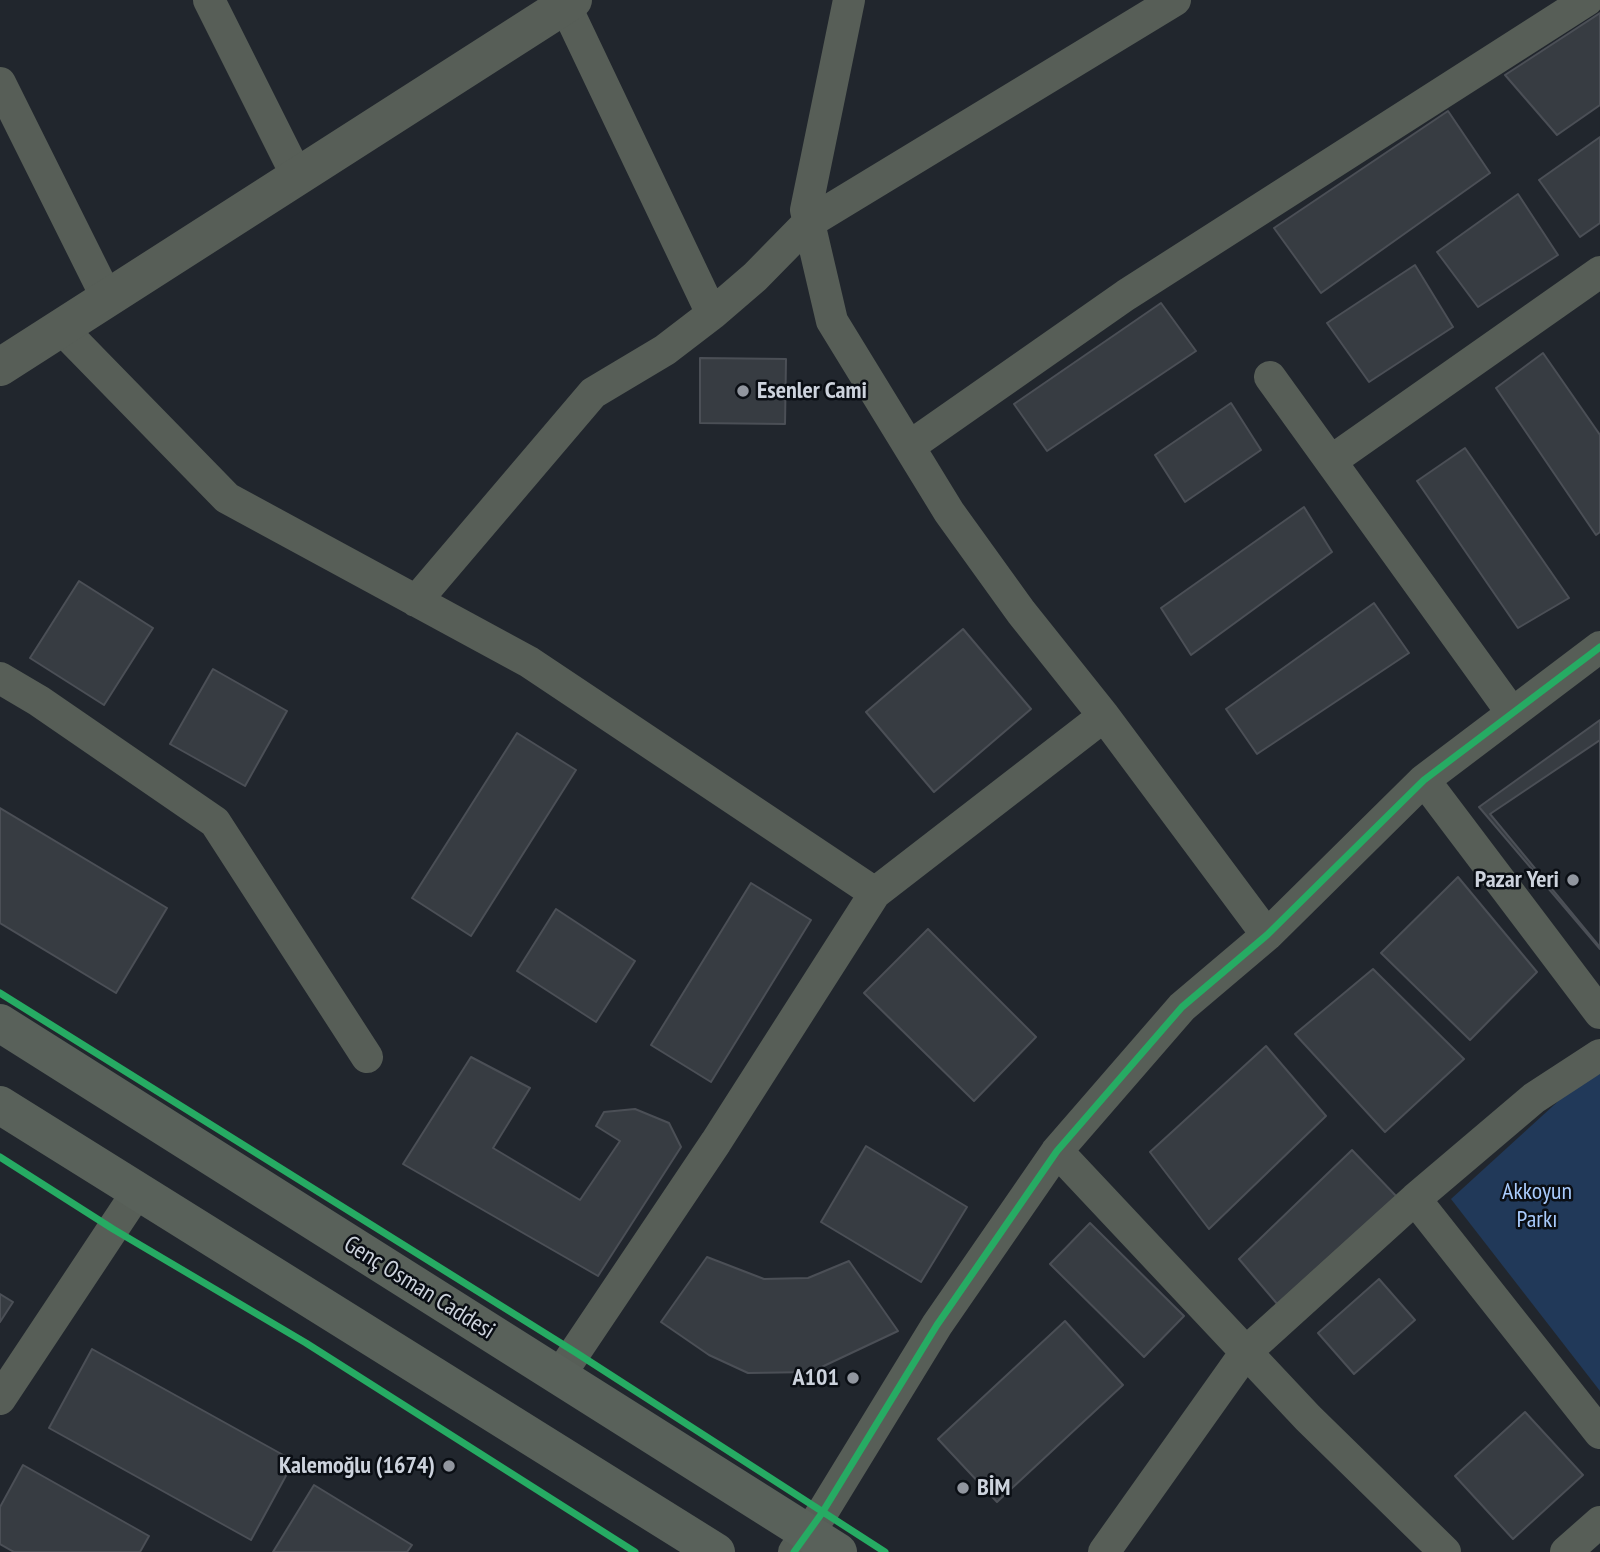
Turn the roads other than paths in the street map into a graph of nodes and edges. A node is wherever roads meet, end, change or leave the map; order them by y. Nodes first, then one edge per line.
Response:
1 (209, 0) edge
2 (849, 0) edge
3 (1174, 0) edge
4 (1587, 0) edge
5 (569, 3) edge
6 (0, 83) edge
7 (297, 177) junction
8 (808, 223) junction
9 (1600, 272) edge
10 (107, 298) junction
11 (712, 314) junction
12 (61, 328) junction
13 (0, 367) edge
14 (1270, 377) dead end
15 (910, 446) junction
16 (1331, 461) junction
17 (416, 601) junction
18 (1600, 647) edge
19 (0, 678) edge
20 (1512, 713) junction
21 (1104, 716) junction
22 (1424, 780) junction
23 (875, 893) junction
24 (1267, 935) junction
25 (1600, 1013) edge
26 (0, 1023) edge
27 (1600, 1055) edge
28 (368, 1057) dead end
29 (0, 1105) edge
30 (1057, 1151) junction
31 (138, 1191) junction
32 (1415, 1199) junction
33 (1246, 1352) junction
34 (559, 1376) junction
35 (0, 1399) edge
36 (1600, 1433) edge
37 (1600, 1522) edge
38 (813, 1546) edge
39 (716, 1552) edge
40 (1104, 1552) edge
41 (1445, 1552) edge
42 (1566, 1552) edge

1 - 7 street
2 - 8 street
3 - 8 street
4 - 15 street
5 - 7 street
5 - 11 street
6 - 10 street
7 - 10 street
8 - 11 street
8 - 15 street
9 - 16 street
10 - 12 street
11 - 17 street
12 - 13 street
12 - 17 street
14 - 16 street
15 - 21 street
16 - 20 street
17 - 23 street
18 - 20 street
19 - 28 street
20 - 22 street
21 - 23 street
21 - 24 street
22 - 24 street
22 - 25 street
23 - 34 street
24 - 30 street
26 - 34 main road, Genç Osman Caddesi
27 - 32 street
29 - 31 main road
30 - 33 street
30 - 38 street
31 - 35 street
31 - 39 main road
32 - 33 street
32 - 36 street
33 - 40 street
33 - 41 street
34 - 38 main road, Genç Osman Caddesi
37 - 42 street

